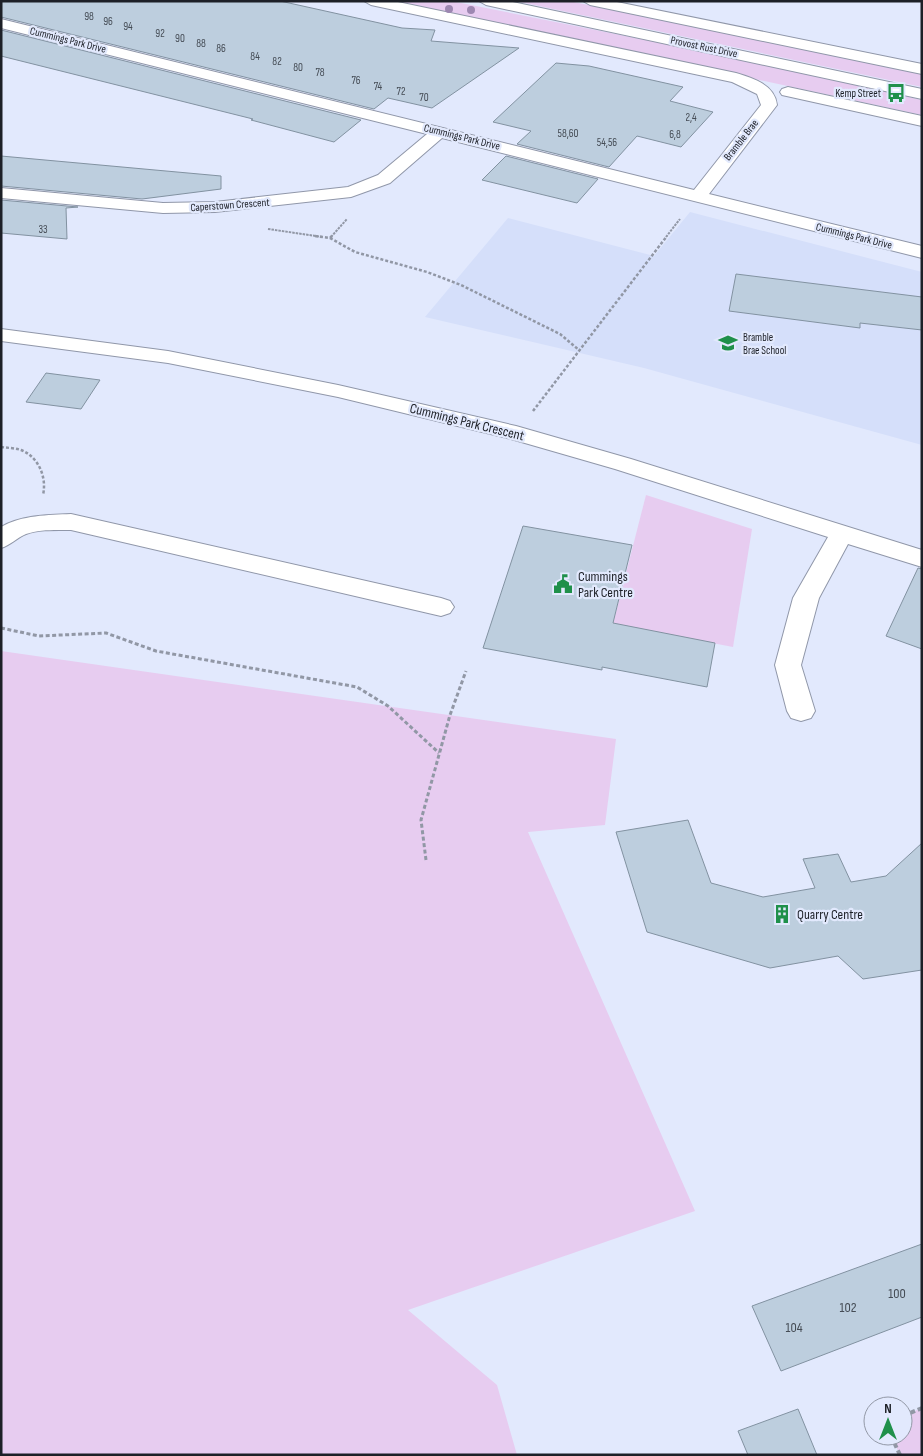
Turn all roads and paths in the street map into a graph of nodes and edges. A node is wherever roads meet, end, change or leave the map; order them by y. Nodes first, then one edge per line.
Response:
1 (371, 1) edge
2 (486, 1) edge
3 (590, 1) edge
4 (1, 23) edge
5 (922, 69) edge
6 (754, 85) joint
7 (788, 92) dead end
8 (922, 94) edge
9 (833, 102) junction
10 (822, 118) dead end
11 (922, 121) edge
12 (439, 132) junction
13 (1, 193) edge
14 (698, 196) junction
15 (330, 238) dead end
16 (922, 252) edge
17 (1, 334) edge
18 (579, 350) junction
19 (552, 386) dead end
20 (1, 447) edge
21 (32, 524) junction
22 (842, 533) junction
23 (1, 540) edge
24 (922, 559) edge
25 (441, 607) dead end
26 (1, 628) edge
27 (466, 671) dead end
28 (801, 711) dead end
29 (439, 753) junction
30 (426, 860) dead end

1 - 6 street, Provost Rust Drive
2 - 8 street, Provost Rust Drive
3 - 5 street, Provost Rust Drive
4 - 12 street, Cummings Park Drive
6 - 14 street, Bramble Brae
7 - 9 street
9 - 10 street
9 - 11 street
12 - 13 street, Caperstown Crescent
12 - 14 street, Cummings Park Drive
14 - 16 street, Cummings Park Drive
14 - 18 path
15 - 18 path
17 - 22 street, Cummings Park Crescent
18 - 19 path
20 - 21 path
21 - 23 street
21 - 25 street
22 - 24 street, Cummings Park Crescent
22 - 28 street
26 - 29 path
27 - 29 path
29 - 30 path

